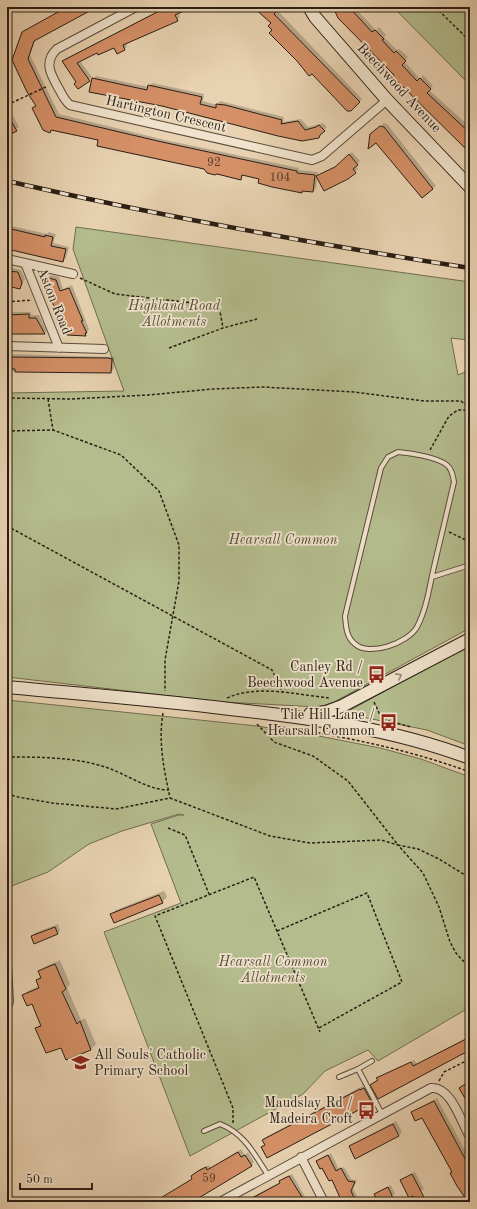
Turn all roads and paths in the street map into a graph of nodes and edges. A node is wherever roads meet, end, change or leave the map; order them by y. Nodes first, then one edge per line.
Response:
1 (136, 7) edge
2 (310, 7) edge
3 (435, 7) edge
4 (470, 41) edge
5 (56, 83) junction
6 (387, 100) junction
7 (7, 105) edge
8 (469, 183) edge
9 (7, 259) edge
10 (25, 263) junction
11 (72, 274) joint
12 (39, 299) junction
13 (7, 302) edge
14 (257, 319) dead end
15 (223, 328) junction
16 (7, 346) edge
17 (59, 348) junction
18 (169, 348) dead end
19 (104, 349) dead end
20 (7, 398) edge
21 (48, 399) junction
22 (470, 409) edge
23 (7, 430) edge
24 (53, 430) junction
25 (426, 457) junction
26 (7, 526) edge
27 (443, 529) junction
28 (470, 542) edge
29 (470, 565) edge
30 (432, 578) junction
31 (174, 616) junction
32 (470, 639) edge
33 (7, 688) edge
34 (369, 692) junction
35 (283, 693) dead end
36 (165, 702) junction
37 (299, 716) junction
38 (414, 728) dead end
39 (7, 757) edge
40 (470, 758) edge
41 (470, 772) edge
42 (169, 790) junction
43 (7, 794) edge
44 (170, 798) junction
45 (168, 828) dead end
46 (398, 845) junction
47 (470, 878) edge
48 (210, 894) junction
49 (7, 930) edge
50 (277, 931) junction
51 (470, 942) edge
52 (466, 964) junction
53 (470, 978) edge
54 (7, 1012) edge
55 (318, 1028) junction
56 (320, 1032) dead end
57 (470, 1059) edge
58 (372, 1061) dead end
59 (358, 1069) junction
60 (340, 1078) dead end
61 (437, 1088) junction
62 (382, 1114) junction
63 (233, 1129) junction
64 (204, 1130) dead end
65 (470, 1137) edge
66 (301, 1157) junction
67 (268, 1175) junction
68 (220, 1202) edge
69 (324, 1202) edge

1 - 5 street, Hartington Crescent
2 - 6 main road, Beechwood Avenue
3 - 4 path
5 - 6 street, Hartington Crescent
5 - 7 path
6 - 8 main road, Beechwood Avenue
9 - 10 street
10 - 11 street
10 - 12 street, Aston Road
11 - 15 path
12 - 13 path
12 - 17 street, Aston Road
14 - 15 path
15 - 18 path
16 - 17 street
17 - 19 street
20 - 21 path
21 - 22 path
21 - 24 path
22 - 25 path
23 - 24 path
24 - 31 path
25 - 27 lane
25 - 30 lane
26 - 31 path
27 - 28 path
27 - 30 lane
29 - 30 lane
31 - 35 path
31 - 36 path
34 -> 32 main road
33 - 36 main road
34 - 37 main road
34 - 38 path
36 - 37 main road
36 - 42 path
37 - 40 main road
39 - 42 path
41 - 46 path
42 - 44 path
43 - 44 path
44 - 46 path
45 - 48 path
46 - 47 path
46 - 52 path
48 - 50 path
48 - 63 path
49 - 54 lane
50 - 55 path
50 - 55 path
51 - 52 path
52 - 53 path
55 - 56 path
57 - 61 path
58 - 59 lane
59 - 60 lane
59 - 62 lane
61 - 62 street
61 - 65 street
62 - 66 street
63 - 64 lane
63 - 67 lane
66 - 67 street
66 - 69 street
67 - 68 street

